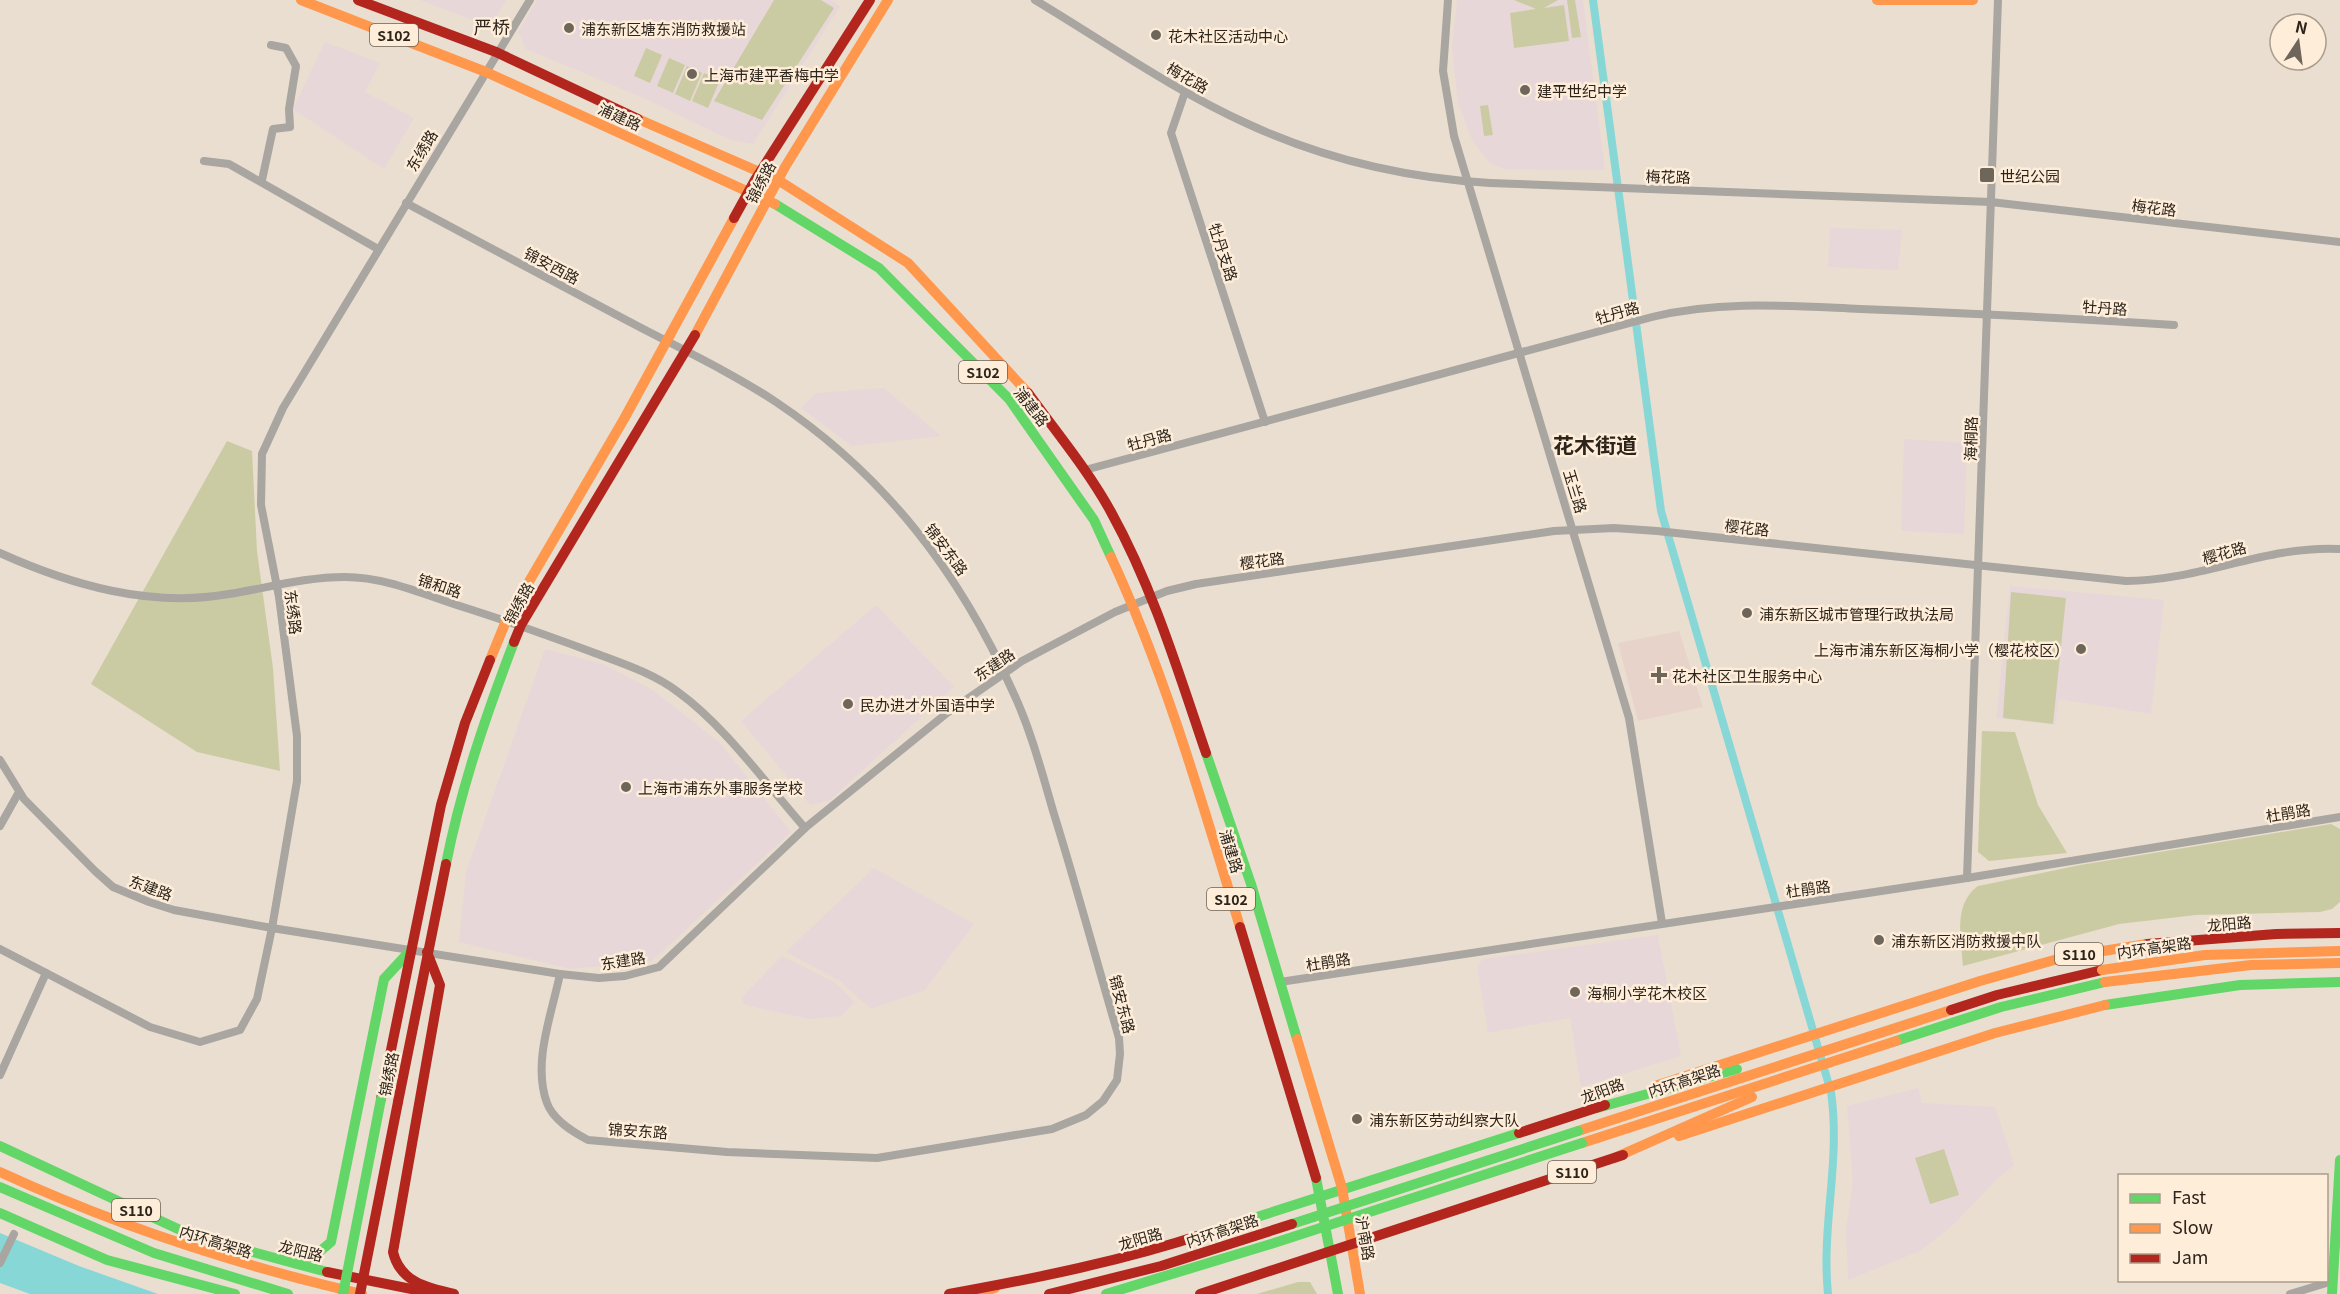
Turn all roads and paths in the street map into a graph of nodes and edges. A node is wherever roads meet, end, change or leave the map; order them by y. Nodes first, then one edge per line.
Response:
1 (302, 0) edge
2 (358, 0) edge
3 (530, 0) edge
4 (870, 0) edge
5 (888, 0) edge
6 (1035, 0) edge
7 (1448, 0) edge
8 (1877, 0) edge
9 (1973, 0) edge
10 (1998, 0) edge
11 (271, 45) dead end
12 (496, 52) junction
13 (486, 72) junction
14 (1185, 92) junction
15 (204, 161) dead end
16 (760, 173) junction
17 (262, 180) junction
18 (778, 180) junction
19 (1467, 181) junction
20 (750, 190) junction
21 (768, 200) junction
22 (1991, 202) junction
23 (406, 203) junction
24 (2340, 242) edge
25 (378, 249) junction
26 (1987, 314) junction
27 (2174, 325) dead end
28 (667, 341) junction
29 (686, 351) junction
30 (1520, 353) junction
31 (1265, 422) junction
32 (1085, 470) junction
33 (1573, 529) junction
34 (2340, 549) edge
35 (0, 553) edge
36 (1978, 566) junction
37 (276, 584) junction
38 (1152, 596) junction
39 (1133, 604) junction
40 (506, 621) junction
41 (520, 625) junction
42 (1004, 672) junction
43 (0, 760) edge
44 (19, 792) junction
45 (2340, 817) edge
46 (0, 825) edge
47 (805, 828) junction
48 (1967, 878) junction
49 (1662, 923) junction
50 (272, 928) junction
51 (2340, 933) edge
52 (411, 949) junction
53 (0, 950) edge
54 (427, 951) junction
55 (2340, 951) edge
56 (2340, 963) edge
57 (46, 973) junction
58 (560, 974) junction
59 (1280, 982) junction
60 (2340, 982) edge
61 (1801, 1055) junction
62 (1807, 1074) junction
63 (0, 1075) edge
64 (1597, 1108) junction
65 (0, 1146) edge
66 (1614, 1158) junction
67 (2340, 1160) edge
68 (0, 1162) edge
69 (0, 1172) edge
70 (0, 1187) edge
71 (1342, 1188) junction
72 (1321, 1197) junction
73 (0, 1198) edge
74 (0, 1213) edge
75 (124, 1227) junction
76 (14, 1234) dead end
77 (120, 1240) junction
78 (1352, 1244) junction
79 (1331, 1252) junction
80 (277, 1260) junction
81 (0, 1263) edge
82 (2336, 1280) edge
83 (995, 1288) junction
84 (235, 1294) edge
85 (288, 1294) edge
86 (344, 1294) edge
87 (361, 1294) edge
88 (436, 1294) edge
89 (454, 1294) edge
90 (949, 1294) edge
91 (973, 1294) edge
92 (1049, 1294) edge
93 (1106, 1294) edge
94 (1200, 1294) edge
95 (1338, 1294) edge
96 (1360, 1294) edge
97 (2290, 1294) edge
98 (2332, 1294) edge

1 - 13 main road, 浦建路 / S102
2 - 12 main road, 浦建路 / S102
3 - 12 street, 东绣路
4 - 16 main road, 锦绣路
5 - 18 main road, 锦绣路
6 - 14 street, 梅花路
7 - 19 street, 玉兰路
8 - 9 main road
10 - 22 street, 海桐路
11 - 17 street
12 - 13 street, 东绣路
12 - 16 main road, 浦建路 / S102
13 - 20 main road, 浦建路 / S102
13 - 23 street, 东绣路
14 - 19 street, 梅花路
14 - 31 street, 牡丹支路
15 - 17 street
16 - 18 main road, 浦建路 / S102
16 - 20 main road, 锦绣路
17 - 25 street
18 - 21 main road, 锦绣路
18 - 32 main road, 浦建路 / S102
19 - 22 street, 梅花路
19 - 30 street, 玉兰路
20 - 21 main road, 浦建路 / S102
20 - 28 main road, 锦绣路
21 - 29 main road, 锦绣路
21 - 39 main road, 浦建路 / S102
22 - 24 street, 梅花路
22 - 26 street, 海桐路
23 - 25 street, 东绣路
23 - 28 street, 锦安西路
25 - 37 street, 东绣路
26 - 27 street, 牡丹路
26 - 30 street, 牡丹路
26 - 36 street, 海桐路
28 - 29 street, 锦安西路
28 - 40 main road, 锦绣路
29 - 41 main road, 锦绣路
29 - 42 street, 锦安东路
30 - 31 street, 牡丹路
30 - 33 street, 玉兰路
31 - 32 street, 牡丹路
32 - 38 main road, 浦建路 / S102
33 - 36 street, 樱花路
33 - 38 street, 樱花路
33 - 49 street, 玉兰路
34 - 36 street, 樱花路
35 - 37 street, 锦和路
36 - 48 street, 海桐路
37 - 40 street, 锦和路
37 - 50 street, 东绣路
38 - 39 street, 东建路
38 - 59 main road, 浦建路 / S102
39 - 42 street, 东建路
39 - 72 main road, 浦建路 / S102
40 - 41 street, 锦和路
40 - 52 main road, 锦绣路
41 - 47 street, 锦和路
41 - 54 main road, 锦绣路
42 - 47 street, 东建路
42 - 58 street, 锦安东路
43 - 44 street, 东建路
44 - 46 street
44 - 50 street, 东建路
45 - 48 street, 杜鹃路
47 - 58 street, 东建路
48 - 49 street, 杜鹃路
49 - 59 street, 杜鹃路
50 - 52 street, 东建路
50 - 57 street, 东绣路
51 - 64 main road, 龙阳路 / S110
52 - 54 street, 东建路
52 - 80 main road
52 - 86 main road, 锦绣路, bridge
53 - 57 street, 东绣路
54 - 58 street, 东建路
54 - 87 main road, 锦绣路, bridge
54 - 89 main road
55 - 61 main road, 内环高架路, bridge
56 - 62 main road, 内环高架路, bridge
57 - 63 street
59 - 71 main road, 浦建路 / S102
60 - 66 main road, S110
61 - 64 main road
61 - 92 main road, 内环高架路, bridge
62 - 66 main road
62 - 93 main road, 内环高架路, bridge
64 - 71 main road, 龙阳路 / S110
65 - 80 main road, 龙阳路 / S110
66 - 78 main road, S110
67 - 82 main road
68 - 75 main road
69 - 75 main road, 内环高架路
70 - 77 main road, 内环高架路
71 - 72 main road, 龙阳路 / S110
71 - 78 main road, 沪南路 / S102
72 - 79 main road, S102
72 - 83 main road, 龙阳路 / S110
73 - 77 main road
74 - 84 main road
75 - 87 main road, 内环高架路
76 - 81 street
77 - 85 main road, 内环高架路
78 - 79 main road, S110
78 - 96 main road, 沪南路 / S102
79 - 94 main road, S110
79 - 95 main road, S102
80 - 88 main road, 龙阳路 / S110
82 - 97 street
82 - 98 main road
83 - 90 main road, 龙阳路 / S110
83 - 91 main road

